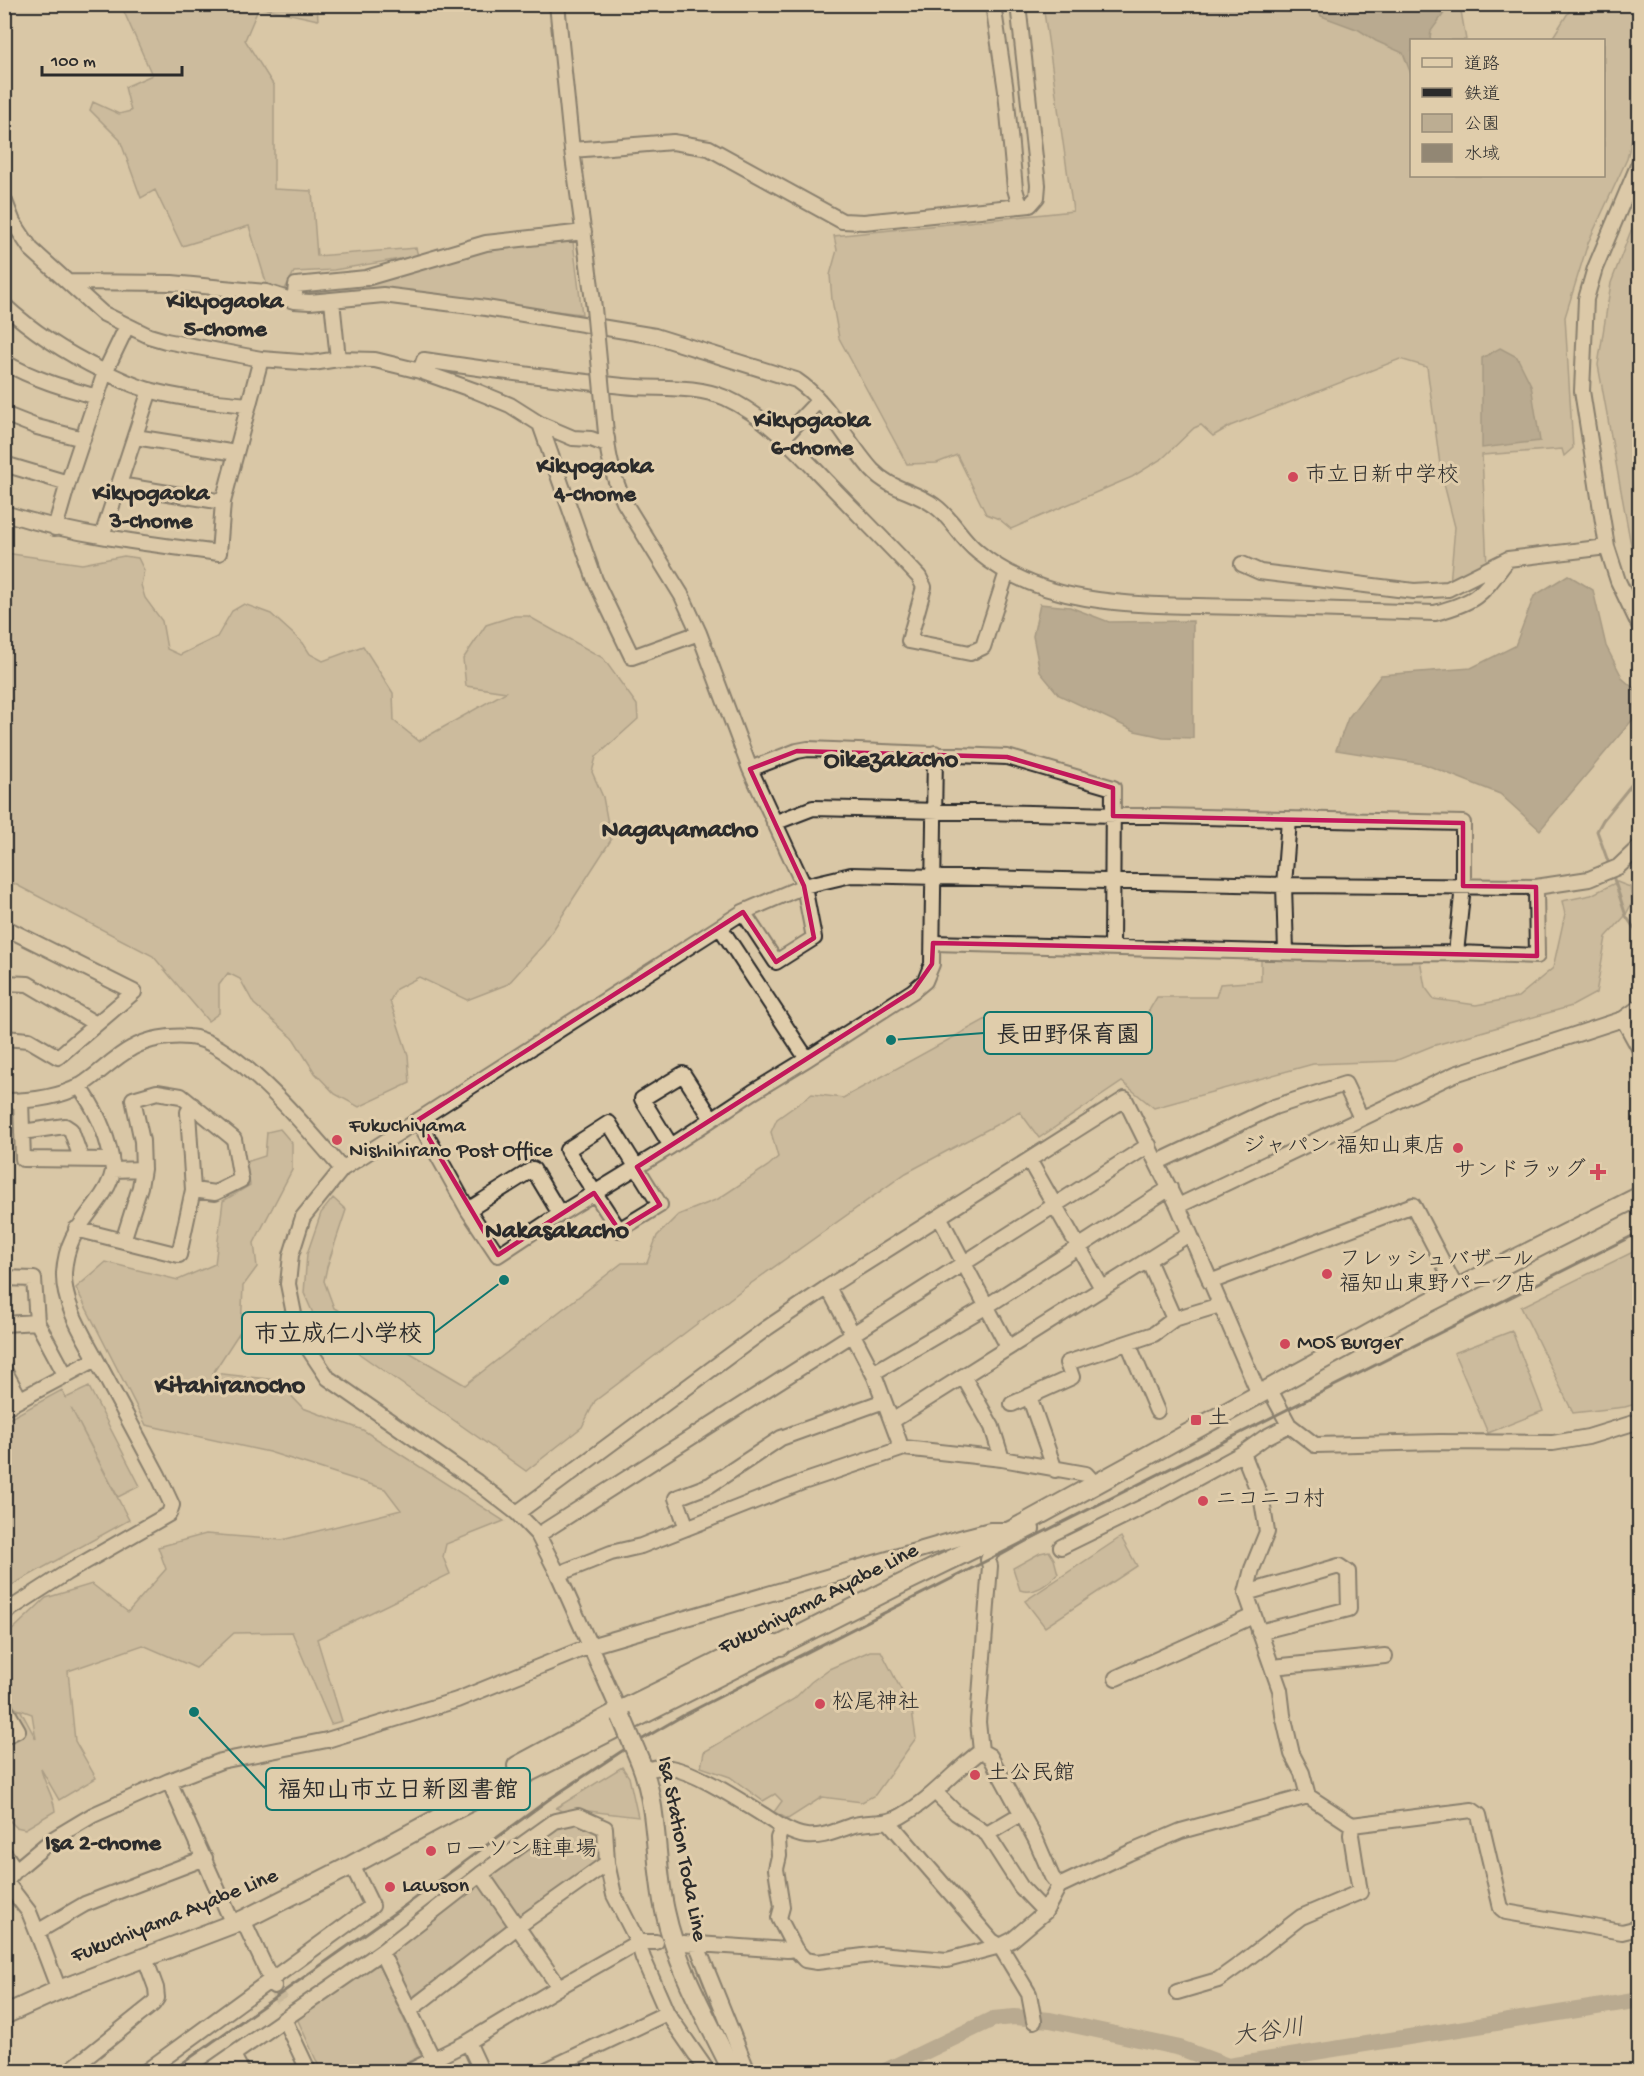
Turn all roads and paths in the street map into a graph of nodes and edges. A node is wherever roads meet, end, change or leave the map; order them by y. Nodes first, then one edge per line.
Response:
1 (557, 4) edge
2 (993, 4) edge
3 (1018, 4) edge
4 (572, 150) junction
5 (1640, 161) edge
6 (4, 199) edge
7 (1020, 206) junction
8 (9, 226) edge
9 (584, 232) junction
10 (70, 282) junction
11 (294, 301) junction
12 (332, 301) junction
13 (5, 307) edge
14 (127, 326) junction
15 (261, 359) junction
16 (338, 359) junction
17 (4, 362) edge
18 (420, 371) junction
19 (105, 372) junction
20 (150, 390) junction
21 (97, 397) junction
22 (819, 400) junction
23 (249, 405) junction
24 (4, 414) edge
25 (540, 424) junction
26 (135, 437) junction
27 (783, 438) junction
28 (83, 439) junction
29 (607, 439) junction
30 (236, 453) junction
31 (4, 464) edge
32 (68, 483) junction
33 (119, 485) junction
34 (224, 502) junction
35 (4, 513) edge
36 (54, 528) junction
37 (102, 536) junction
38 (1607, 548) junction
39 (1508, 559) junction
40 (1242, 564) dead end
41 (1007, 572) junction
42 (1640, 627) edge
43 (699, 633) junction
44 (935, 753) junction
45 (750, 769) junction
46 (935, 812) junction
47 (1113, 816) junction
48 (1289, 820) junction
49 (774, 823) junction
50 (1640, 846) edge
51 (932, 877) junction
52 (1111, 881) junction
53 (1284, 885) junction
54 (804, 886) junction
55 (1463, 886) junction
56 (1536, 887) junction
57 (743, 912) junction
58 (4, 927) edge
59 (720, 927) junction
60 (933, 943) junction
61 (1112, 947) junction
62 (1286, 952) junction
63 (1456, 953) junction
64 (4, 982) edge
65 (1638, 1010) edge
66 (1623, 1019) junction
67 (96, 1024) junction
68 (4, 1038) edge
69 (1640, 1050) edge
70 (807, 1059) junction
71 (79, 1086) junction
72 (5, 1099) edge
73 (21, 1101) junction
74 (193, 1105) junction
75 (1361, 1118) junction
76 (712, 1119) junction
77 (418, 1120) junction
78 (22, 1132) junction
79 (1149, 1144) junction
80 (671, 1146) junction
81 (81, 1158) junction
82 (1029, 1160) junction
83 (1158, 1162) junction
84 (112, 1165) junction
85 (637, 1167) junction
86 (342, 1168) junction
87 (143, 1169) junction
88 (1170, 1188) junction
89 (193, 1190) junction
90 (594, 1193) junction
91 (1640, 1196) edge
92 (1054, 1205) junction
93 (1178, 1206) junction
94 (468, 1210) junction
95 (560, 1214) junction
96 (940, 1218) junction
97 (76, 1229) junction
98 (1189, 1234) junction
99 (123, 1241) junction
100 (1078, 1248) junction
101 (1148, 1260) junction
102 (963, 1262) junction
103 (4, 1278) edge
104 (1210, 1282) junction
105 (828, 1287) junction
106 (1102, 1288) junction
107 (1456, 1288) junction
108 (1220, 1305) junction
109 (987, 1306) junction
110 (1174, 1319) junction
111 (37, 1322) junction
112 (4, 1324) edge
113 (852, 1334) junction
114 (1128, 1343) junction
115 (1008, 1347) junction
116 (96, 1359) junction
117 (4, 1370) edge
118 (873, 1373) junction
119 (66, 1376) junction
120 (963, 1376) junction
121 (1264, 1391) junction
122 (1029, 1396) junction
123 (20, 1399) junction
124 (884, 1401) junction
125 (1012, 1404) dead end
126 (4, 1408) edge
127 (1157, 1411) dead end
128 (892, 1421) junction
129 (1640, 1421) edge
130 (1289, 1425) junction
131 (898, 1449) junction
132 (1243, 1453) junction
133 (1002, 1460) junction
134 (1055, 1470) junction
135 (1095, 1484) junction
136 (1076, 1494) junction
137 (517, 1513) junction
138 (687, 1528) junction
139 (1014, 1529) junction
140 (538, 1535) junction
141 (1061, 1547) dead end
142 (558, 1574) junction
143 (1246, 1593) junction
144 (4, 1613) edge
145 (1253, 1617) junction
146 (1259, 1632) junction
147 (590, 1646) junction
148 (781, 1646) junction
149 (1385, 1656) dead end
150 (1272, 1667) junction
151 (1116, 1677) dead end
152 (4, 1706) edge
153 (620, 1714) junction
154 (4, 1737) edge
155 (981, 1751) junction
156 (642, 1765) junction
157 (169, 1780) junction
158 (936, 1792) junction
159 (489, 1794) junction
160 (1308, 1796) junction
161 (1021, 1814) junction
162 (889, 1822) junction
163 (1352, 1825) junction
164 (783, 1828) junction
165 (987, 1834) junction
166 (4, 1853) edge
167 (205, 1858) junction
168 (607, 1863) junction
169 (352, 1865) junction
170 (16, 1870) junction
171 (481, 1874) junction
172 (5, 1883) edge
173 (1059, 1886) junction
174 (1045, 1912) junction
175 (238, 1922) junction
176 (517, 1927) junction
177 (1638, 1928) dead end
178 (37, 1932) junction
179 (638, 1942) junction
180 (656, 1942) dead end
181 (1000, 1946) junction
182 (795, 1949) junction
183 (381, 1952) junction
184 (145, 1958) junction
185 (273, 1984) junction
186 (559, 1987) junction
187 (59, 1990) junction
188 (1177, 1992) dead end
189 (283, 2003) tunnel mouth
190 (410, 2010) junction
191 (667, 2013) junction
192 (4, 2015) edge
193 (286, 2018) junction
194 (1035, 2021) dead end
195 (468, 2042) junction
196 (233, 2055) junction
197 (433, 2059) junction
198 (739, 2066) edge
199 (74, 2070) edge
200 (145, 2072) edge
201 (208, 2072) edge
202 (242, 2072) edge
203 (309, 2072) edge
204 (408, 2072) edge
205 (482, 2072) edge
206 (542, 2072) edge
207 (708, 2072) edge

1 - 4 street
2 - 7 street
3 - 7 street
4 - 7 street
4 - 9 street
5 - 38 street
6 - 8 street
8 - 10 street
9 - 11 street
9 - 29 street, bridge
10 - 11 street
10 - 14 street
11 - 12 street
12 - 16 street
12 - 22 street
13 - 19 street
14 - 15 street
14 - 19 street
15 - 16 street
15 - 23 street
16 - 18 street
17 - 21 street
18 - 25 street
18 - 27 street
19 - 20 street
19 - 21 street
20 - 23 street
20 - 26 street
21 - 28 street
22 - 27 street
22 - 41 street
23 - 30 street
24 - 28 street
25 - 29 street
25 - 43 street
26 - 30 street
26 - 33 street
27 - 41 street
28 - 32 street
29 - 43 street
30 - 34 street
31 - 32 street
32 - 36 street
33 - 34 street
33 - 37 street
34 - 37 street
35 - 36 street
36 - 37 street
38 - 39 street
38 - 42 street
39 - 40 street
39 - 41 street
43 - 45 street
44 - 45 street
44 - 46 street
44 - 47 street
45 - 49 street
46 - 47 street
46 - 49 street
46 - 51 street
47 - 48 street
47 - 52 street
48 - 53 street
48 - 55 street
49 - 54 street
50 - 56 street
51 - 52 street
51 - 54 street
51 - 60 street
52 - 53 street
52 - 61 street
53 - 55 street
53 - 62 street
54 - 57 street
54 - 57 street
55 - 56 street
55 - 63 street
56 - 63 street
57 - 59 street
58 - 67 street
59 - 70 street
59 - 77 street
60 - 61 street
60 - 70 street
61 - 62 street
62 - 63 street
64 - 67 street
65 - 66 street
66 - 69 street
66 - 75 street
67 - 68 street
70 - 76 street
71 - 73 street
71 - 84 street
71 - 86 street
72 - 73 street
73 - 78 street
74 - 87 street
74 - 89 street
74 - 89 street
75 - 83 street
75 - 93 street
76 - 80 street
76 - 80 street
77 - 86 street
77 - 94 street
78 - 81 street
78 - 81 street
79 - 82 street
79 - 83 street
79 - 92 street
80 - 85 street
81 - 84 street
82 - 92 street
82 - 96 street
83 - 88 street
84 - 87 street
84 - 97 street
85 - 90 street
85 - 90 street
85 - 90 street
86 - 137 street
87 - 99 street
88 - 93 street
88 - 100 street
89 - 99 street
90 - 95 street
91 - 107 main road, Fukuchiyama Ayabe Line
92 - 100 street
92 - 102 street
93 - 98 street
94 - 95 street
94 - 95 street
96 - 102 street
96 - 105 street
97 - 99 street
97 - 116 street
98 - 101 street
98 - 104 street
100 - 106 street
100 - 109 street
101 - 106 street
101 - 110 street
102 - 109 street
102 - 113 street
103 - 111 street
104 - 107 street
104 - 108 street
105 - 113 street
105 - 137 street
106 - 115 street
107 - 121 main road, Fukuchiyama Ayabe Line
108 - 110 street
108 - 121 street
109 - 115 street
109 - 118 street
110 - 114 street
111 - 112 street
111 - 119 street
113 - 118 street
113 - 140 street
114 - 122 street
114 - 127 street
115 - 120 street
116 - 119 street
116 - 144 street
117 - 123 street
118 - 124 street
119 - 123 street
120 - 128 street
120 - 133 street
121 - 130 street
121 - 135 main road, Fukuchiyama Ayabe Line
122 - 125 street
122 - 134 street
123 - 126 street
124 - 128 street
124 - 138 street
128 - 131 street
129 - 130 street
130 - 132 street
131 - 133 street
131 - 138 street
132 - 141 street
132 - 143 street
133 - 134 street
134 - 135 street
135 - 136 main road, Fukuchiyama Ayabe Line
136 - 139 main road, Fukuchiyama Ayabe Line
136 - 155 street
137 - 140 street
138 - 142 street
139 - 147 street
139 - 148 main road, Fukuchiyama Ayabe Line
140 - 142 street
142 - 147 street
143 - 145 street
143 - 146 street
145 - 146 street
145 - 151 street
146 - 150 street
147 - 153 street
147 - 157 street
148 - 153 main road
148 - 159 main road, Fukuchiyama Ayabe Line
149 - 150 street
150 - 160 street
152 - 154 street
153 - 156 main road, Isa Station Toda Line, bridge
153 - 159 main road
155 - 158 street
155 - 161 street
156 - 164 street
156 - 198 main road, Isa Station Toda Line
157 - 167 street
157 - 170 street
158 - 162 street
158 - 165 street
159 - 169 main road, Fukuchiyama Ayabe Line
160 - 163 street
160 - 173 street
161 - 165 street
161 - 173 street
162 - 164 street
162 - 181 street
163 - 177 street
163 - 188 street
164 - 182 street
165 - 174 street
166 - 170 street
167 - 175 street
167 - 178 street
168 - 171 street
168 - 176 street
168 - 179 street
169 - 175 main road, Fukuchiyama Ayabe Line
169 - 185 street
170 - 172 street
171 - 176 street
171 - 183 street
172 - 178 street
173 - 174 street
174 - 181 street
175 - 184 main road, Fukuchiyama Ayabe Line
175 - 185 street
176 - 186 street
176 - 190 street
178 - 187 street
179 - 180 street
179 - 186 street
179 - 191 street
181 - 182 street
181 - 194 street
182 - 198 street
183 - 190 street
183 - 193 street
184 - 187 main road, Fukuchiyama Ayabe Line
184 - 199 street
185 - 200 street
186 - 195 street
187 - 192 main road, Fukuchiyama Ayabe Line
189 - 193 street
190 - 197 street
191 - 206 street
191 - 207 street
193 - 196 street
193 - 203 street
195 - 197 street
195 - 205 street
196 - 201 street
196 - 202 street
197 - 204 street

